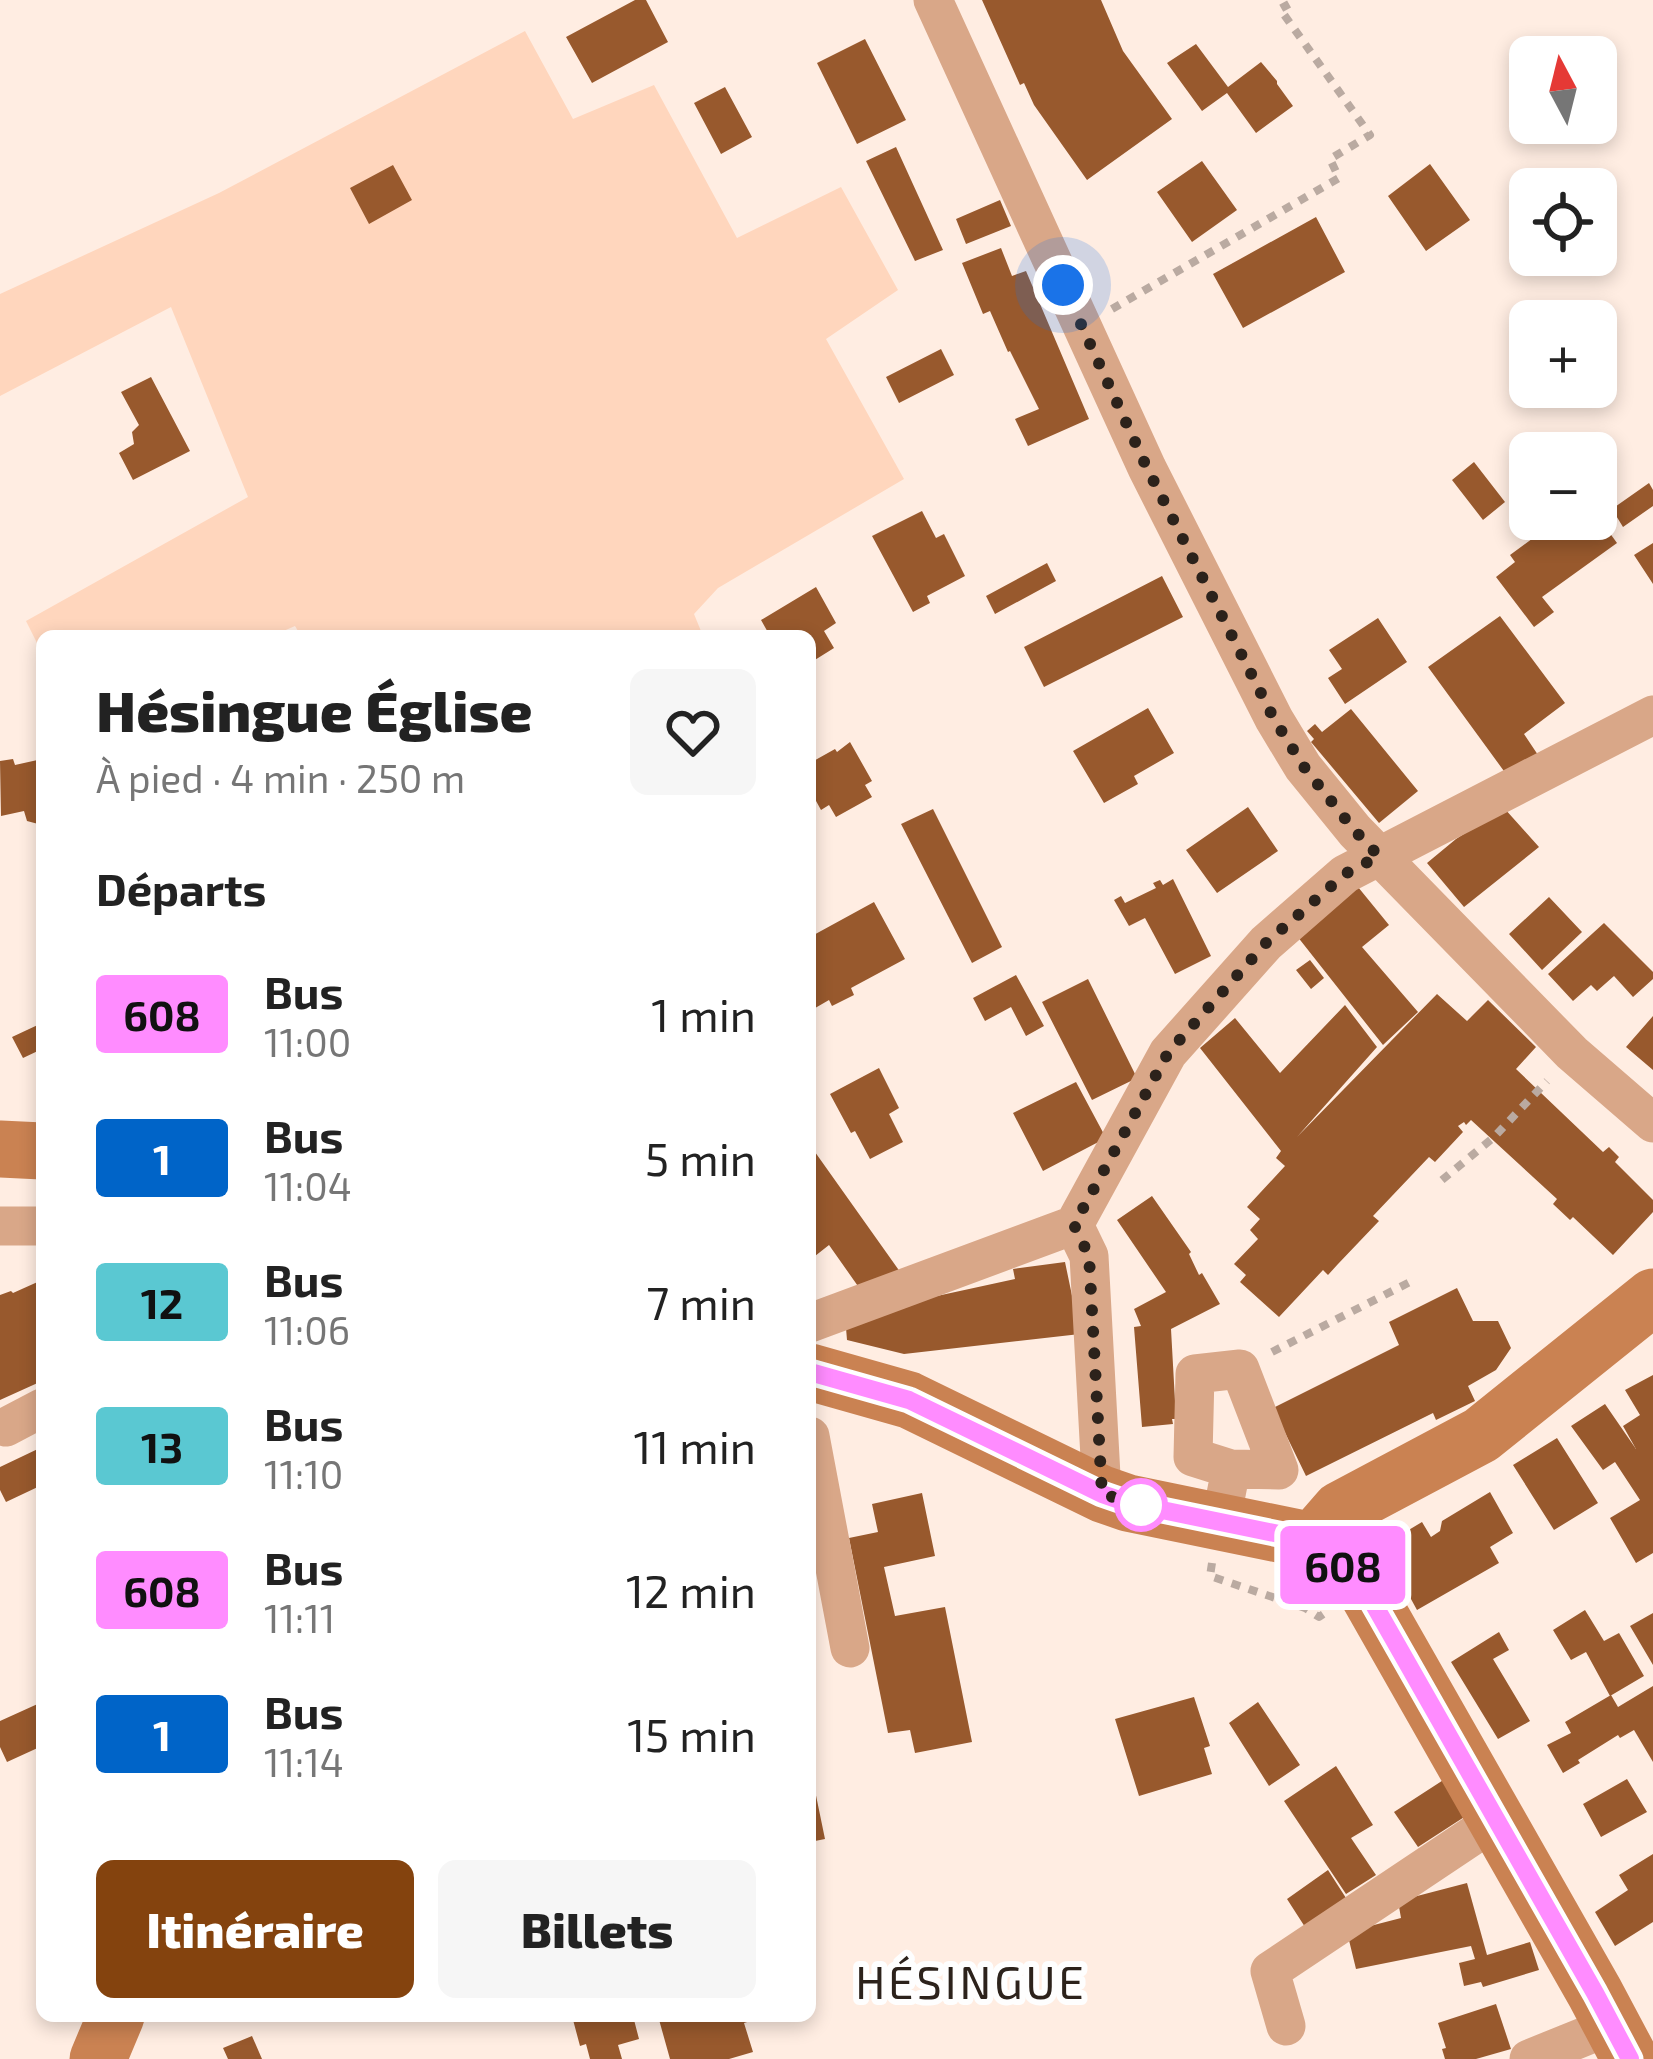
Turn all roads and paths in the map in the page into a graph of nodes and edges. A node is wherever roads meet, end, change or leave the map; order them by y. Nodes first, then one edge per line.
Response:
1 (933, 0) edge
2 (1296, 0) edge
3 (1082, 326) junction
4 (1653, 715) edge
5 (1379, 856) junction
6 (1572, 1053) junction
7 (1653, 1123) edge
8 (1442, 1180) dead end
9 (1074, 1225) junction
10 (0, 1226) edge
11 (36, 1226) edge
12 (1410, 1282) dead end
13 (1653, 1297) edge
14 (816, 1320) edge
15 (1240, 1369) junction
16 (816, 1374) edge
17 (36, 1411) edge
18 (6, 1427) dead end
19 (816, 1468) edge
20 (1102, 1494) junction
21 (1226, 1494) junction
22 (1313, 1541) junction
23 (850, 1648) dead end
24 (1496, 1820) junction
25 (113, 2022) edge
26 (1286, 2026) dead end
27 (1621, 2042) edge
28 (98, 2059) edge
29 (1529, 2059) edge

1 - 3 street
2 - 3 path
3 - 5 street
4 - 5 street
5 - 6 street
5 - 9 street
6 - 7 street
6 - 8 path
9 - 14 street
9 - 20 street
10 - 11 street
12 - 15 path
13 - 22 main road
15 - 21 street
15 - 21 street
16 - 20 main road
17 - 18 street
19 - 23 street
20 - 21 main road
21 - 22 main road
22 - 24 main road
24 - 26 street
24 - 27 main road
25 - 28 main road
27 - 29 street

